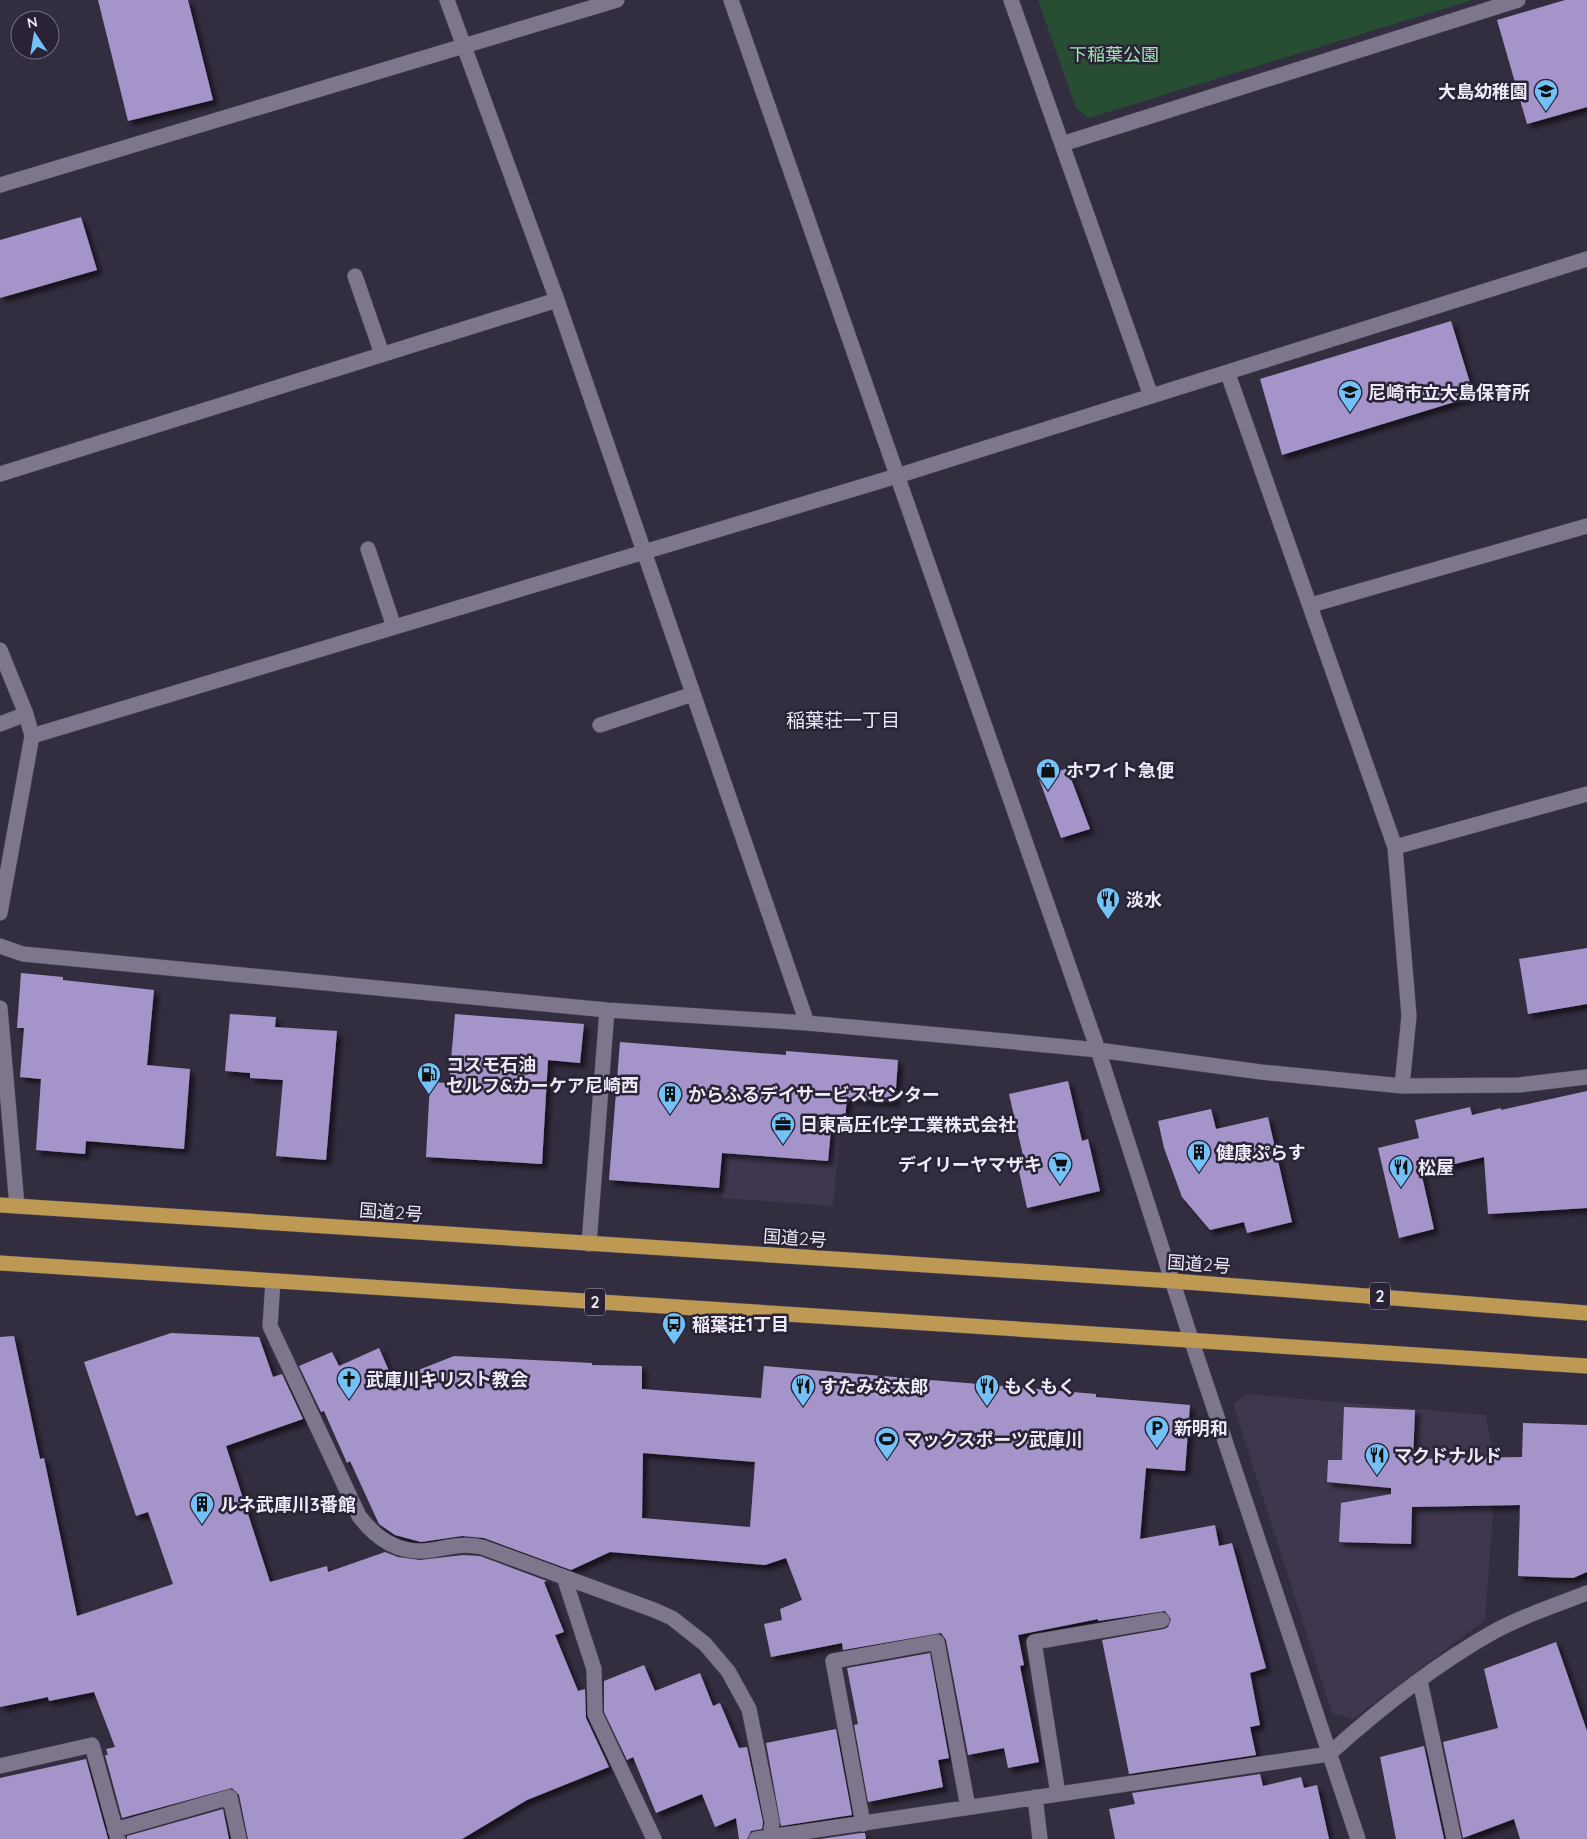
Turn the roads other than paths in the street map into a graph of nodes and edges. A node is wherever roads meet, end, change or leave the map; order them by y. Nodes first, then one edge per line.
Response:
1 (447, 0) edge
2 (618, 0) edge
3 (731, 0) edge
4 (1011, 0) edge
5 (1518, 0) edge
6 (464, 48) junction
7 (1062, 144) junction
8 (0, 185) edge
9 (1587, 259) edge
10 (355, 276) dead end
11 (556, 300) junction
12 (382, 354) junction
13 (1228, 374) junction
14 (1151, 396) junction
15 (0, 474) edge
16 (897, 476) junction
17 (1587, 526) edge
18 (368, 549) dead end
19 (643, 551) junction
20 (1310, 605) junction
21 (394, 627) junction
22 (0, 650) edge
23 (693, 694) junction
24 (26, 714) junction
25 (0, 724) edge
26 (600, 725) dead end
27 (32, 736) junction
28 (1587, 794) edge
29 (1395, 847) junction
30 (0, 913) edge
31 (0, 946) edge
32 (0, 1008) edge
33 (607, 1010) junction
34 (808, 1023) junction
35 (1098, 1050) junction
36 (1587, 1077) edge
37 (1402, 1086) junction
38 (0, 1205) edge
39 (17, 1206) junction
40 (590, 1244) junction
41 (0, 1263) edge
42 (273, 1281) junction
43 (1173, 1281) junction
44 (1587, 1313) edge
45 (1191, 1339) junction
46 (1587, 1366) edge
47 (564, 1577) junction
48 (1587, 1593) edge
49 (1162, 1620) dead end
50 (1420, 1681) junction
51 (1329, 1754) junction
52 (0, 1766) edge
53 (1058, 1794) junction
54 (1035, 1797) junction
55 (968, 1808) junction
56 (863, 1824) junction
57 (116, 1834) edge
58 (766, 1838) edge
59 (240, 1839) edge
60 (654, 1839) edge
61 (1040, 1839) edge
62 (1358, 1839) edge
63 (1454, 1839) edge

1 - 6 street
2 - 6 street
3 - 16 street
4 - 7 street
5 - 7 street
6 - 8 street
6 - 11 street
7 - 14 street
9 - 13 street
10 - 12 street
11 - 12 street
11 - 19 street
12 - 15 street
13 - 14 street
13 - 20 street
14 - 16 street
16 - 19 street
16 - 35 street
17 - 20 street
18 - 21 street
19 - 21 street
19 - 23 street
20 - 29 street
21 - 27 street
22 - 24 street
23 - 26 street
23 - 34 street
24 - 25 street
24 - 27 street
27 - 30 street
28 - 29 street
29 - 37 street
31 - 33 street
32 - 39 street
33 - 34 street
33 - 40 street
34 - 35 street
35 - 37 street
35 - 43 street
36 - 37 street
38 - 39 highway, 国道2号 / 2
39 - 40 highway, 国道2号 / 2
40 - 43 highway, 国道2号 / 2
41 - 42 highway, 2
42 - 45 highway, 2
42 - 47 street
43 - 44 highway, 国道2号 / 2
43 - 45 street
45 - 46 highway, 2
45 - 51 street
47 - 58 street
47 - 60 street
48 - 50 street
49 - 53 street
50 - 51 street
50 - 63 street
51 - 53 street
51 - 62 street
52 - 57 street
53 - 54 street
54 - 55 street
54 - 61 street
55 - 56 street
55 - 56 street
56 - 58 street
57 - 59 street

